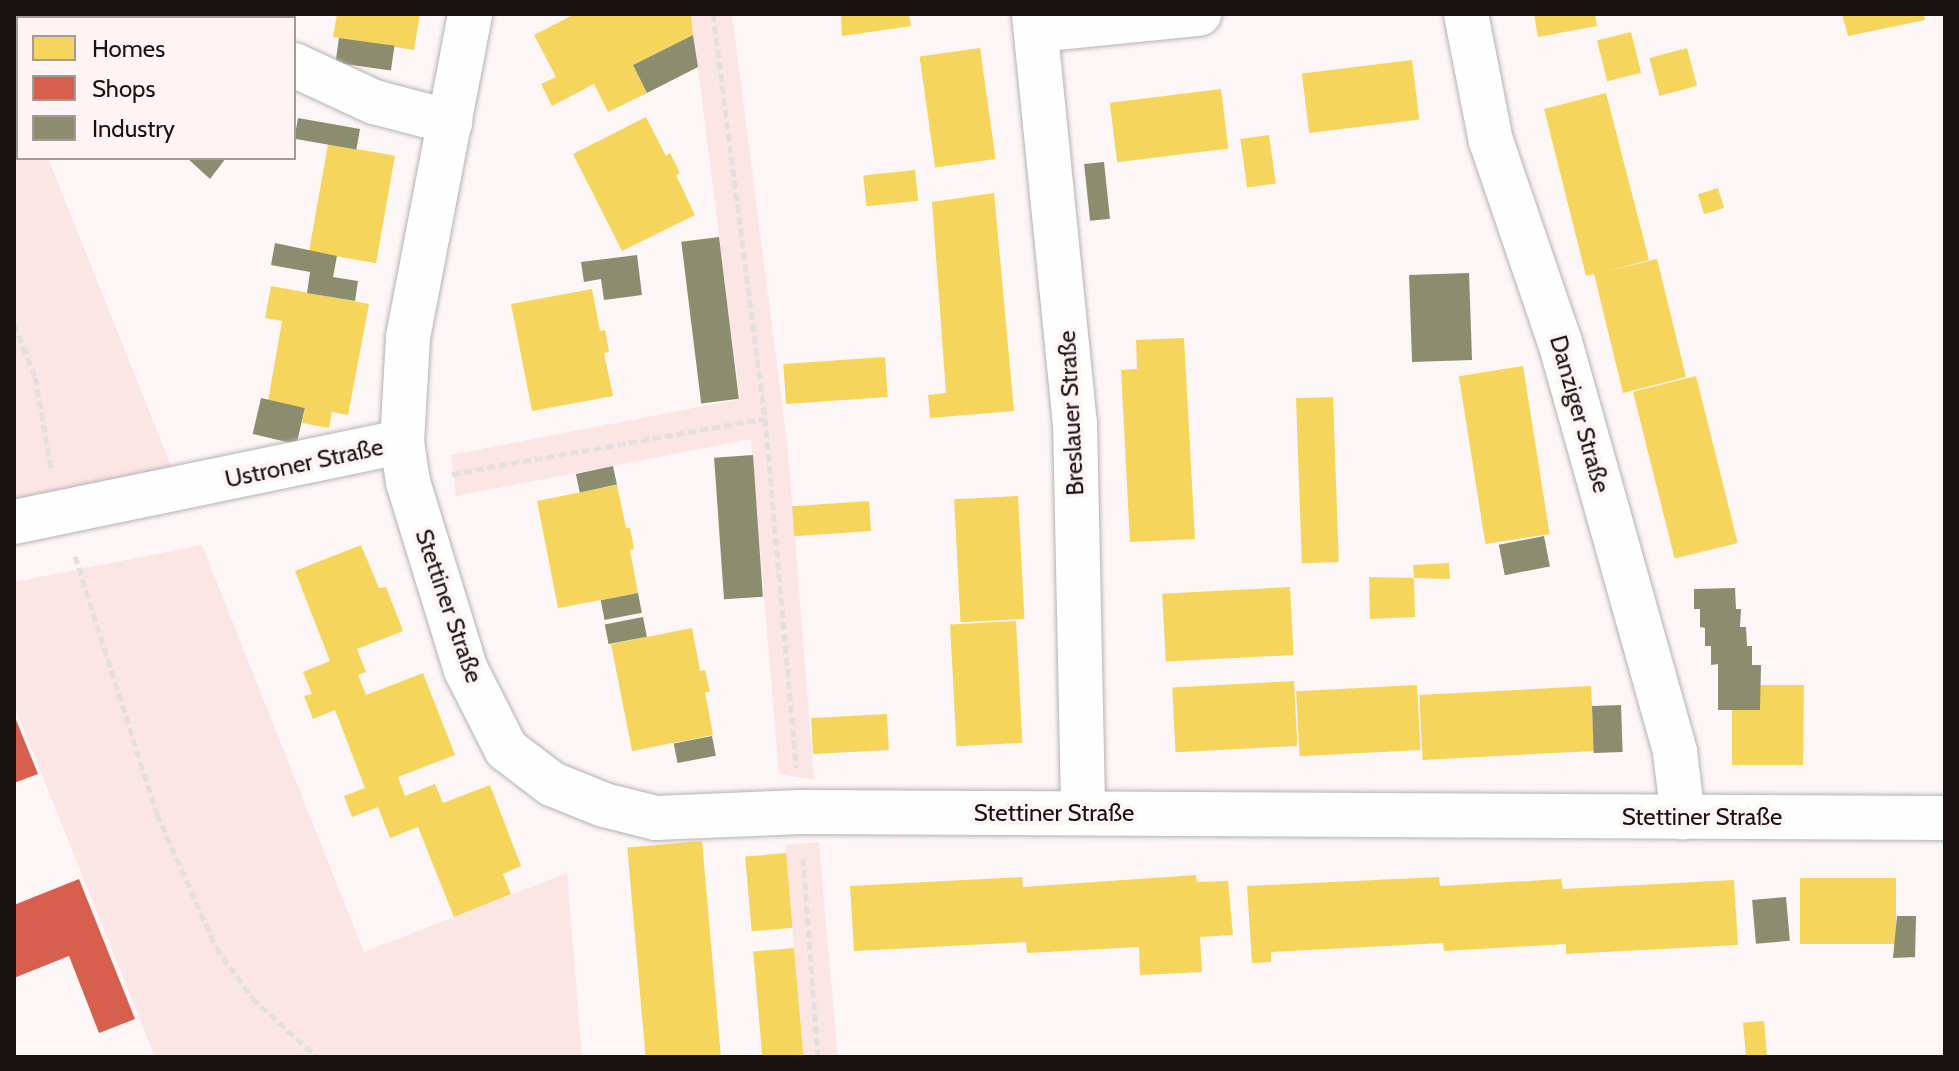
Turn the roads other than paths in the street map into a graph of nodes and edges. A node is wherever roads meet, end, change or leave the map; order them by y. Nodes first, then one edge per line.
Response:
1 (470, 14) edge
2 (1199, 14) edge
3 (1466, 14) edge
4 (1036, 22) edge
5 (296, 66) edge
6 (450, 122) junction
7 (405, 462) junction
8 (14, 522) edge
9 (1083, 813) junction
10 (1683, 818) junction
11 (1945, 818) edge

1 - 6 street, Ustroner Straße
2 - 4 street
3 - 10 street, Danziger Straße
4 - 9 street, Breslauer Straße
5 - 6 street
6 - 7 street, Ustroner Straße
7 - 8 street, Ustroner Straße
7 - 9 street, Stettiner Straße
9 - 10 street, Stettiner Straße
10 - 11 street, Stettiner Straße

